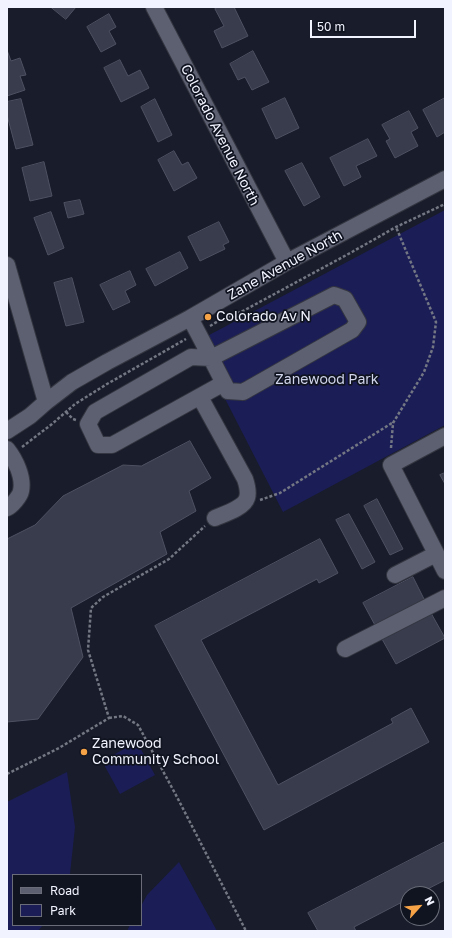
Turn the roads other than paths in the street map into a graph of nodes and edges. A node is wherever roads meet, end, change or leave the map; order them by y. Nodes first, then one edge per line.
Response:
1 (154, 7) edge
2 (445, 179) edge
3 (287, 262) junction
4 (7, 265) edge
5 (190, 318) junction
6 (211, 358) junction
7 (226, 387) junction
8 (200, 397) junction
9 (46, 402) junction
10 (7, 431) edge
11 (445, 436) edge
12 (10, 452) edge
13 (7, 508) edge
14 (215, 518) road end
15 (436, 554) junction
16 (445, 571) edge
17 (395, 575) dead end
18 (445, 598) edge
19 (345, 649) dead end

1 - 3 street, Colorado Avenue North
2 - 3 street, Zane Avenue North
3 - 5 street, Zane Avenue North
4 - 9 street
5 - 6 street
5 - 9 street, Zane Avenue North
6 - 7 street
6 - 7 street
6 - 8 street
7 - 8 street
8 - 14 street
9 - 10 street, Zane Avenue North
11 - 15 street
12 - 13 street
15 - 16 street
15 - 17 street
18 - 19 street

